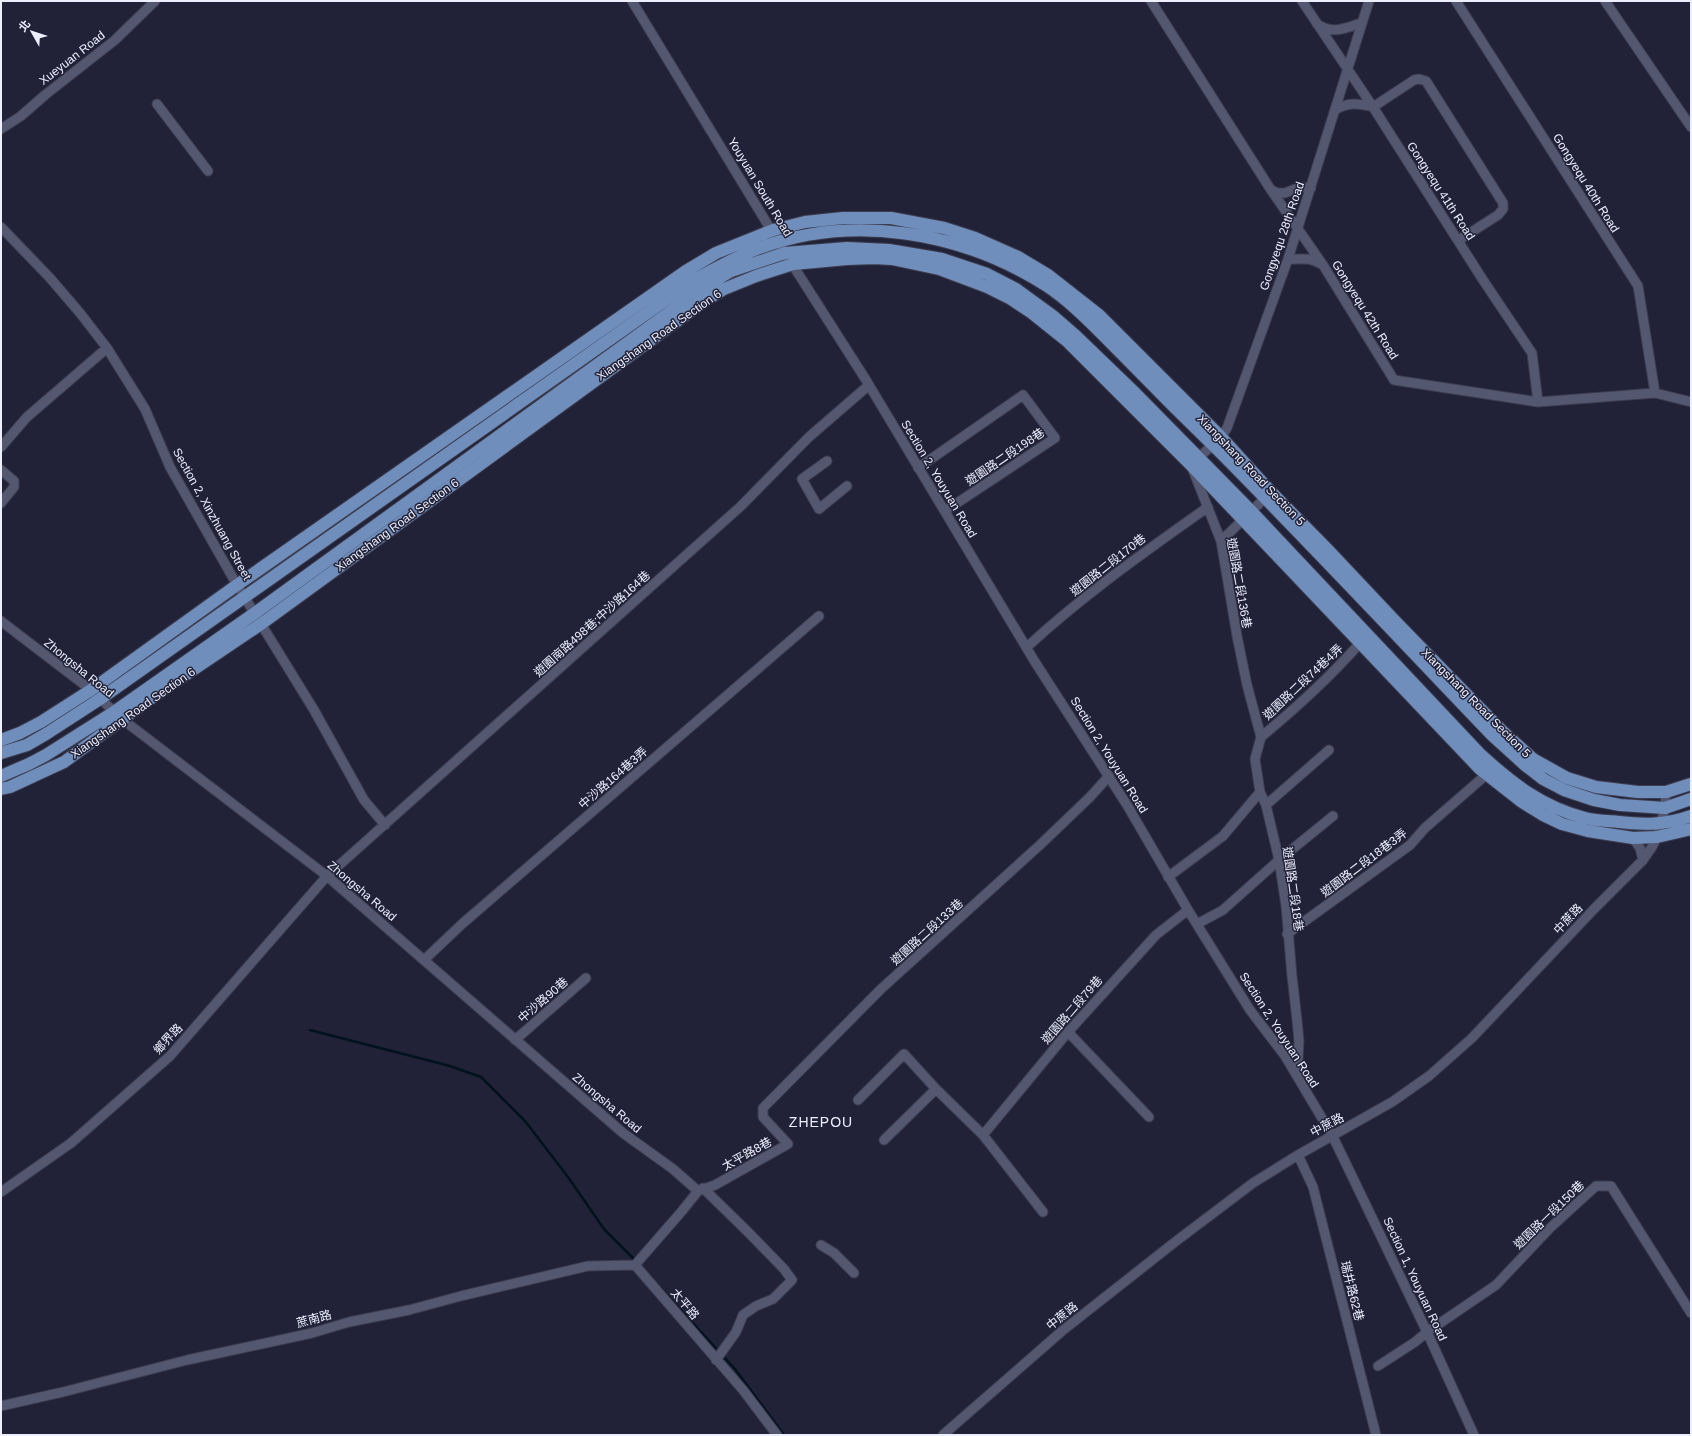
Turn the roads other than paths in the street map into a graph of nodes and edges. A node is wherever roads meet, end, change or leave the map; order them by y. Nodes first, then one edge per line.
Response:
1 (155, 1) edge
2 (632, 1) edge
3 (1151, 1) edge
4 (1302, 1) edge
5 (1368, 1) edge
6 (1456, 1) edge
7 (1605, 1) edge
8 (1316, 23) junction
9 (1361, 24) junction
10 (1347, 69) junction
11 (157, 104) dead end
12 (1373, 107) junction
13 (1334, 110) junction
14 (1691, 126) edge
15 (1, 129) edge
16 (208, 171) dead end
17 (1311, 188) junction
18 (1271, 190) junction
19 (1, 227) edge
20 (1298, 228) junction
21 (773, 230) junction
22 (1459, 240) junction
23 (782, 247) junction
24 (1288, 259) junction
25 (794, 264) junction
26 (1322, 265) junction
27 (107, 348) junction
28 (869, 385) junction
29 (1655, 393) junction
30 (1538, 402) junction
31 (1691, 402) edge
32 (1217, 441) junction
33 (1, 448) edge
34 (828, 461) dead end
35 (1195, 462) junction
36 (918, 468) junction
37 (1, 470) edge
38 (847, 486) dead end
39 (1268, 495) junction
40 (1, 503) edge
41 (1208, 507) junction
42 (945, 512) junction
43 (1246, 515) junction
44 (1221, 541) junction
45 (237, 585) junction
46 (245, 597) junction
47 (820, 616) dead end
48 (258, 619) junction
49 (1, 621) edge
50 (1360, 643) junction
51 (1027, 647) junction
52 (91, 690) junction
53 (100, 699) junction
54 (118, 715) junction
55 (1261, 737) junction
56 (1, 740) edge
57 (1329, 750) dead end
58 (1, 753) edge
59 (1487, 774) junction
60 (1, 776) edge
61 (1109, 776) junction
62 (1691, 784) edge
63 (1, 789) edge
64 (1260, 792) junction
65 (1666, 792) junction
66 (1691, 799) edge
67 (1266, 805) junction
68 (1665, 808) junction
69 (1333, 816) dead end
70 (1691, 816) edge
71 (385, 824) junction
72 (1661, 824) junction
73 (1691, 829) edge
74 (1657, 837) junction
75 (1633, 838) junction
76 (1279, 860) junction
77 (1642, 860) junction
78 (327, 876) junction
79 (1168, 877) junction
80 (1188, 910) junction
81 (1197, 924) junction
82 (1287, 934) junction
83 (424, 960) junction
84 (586, 978) dead end
85 (1068, 1032) junction
86 (515, 1040) junction
87 (1297, 1076) junction
88 (936, 1089) junction
89 (858, 1100) dead end
90 (763, 1108) joint
91 (1149, 1117) dead end
92 (983, 1135) junction
93 (1332, 1135) junction
94 (884, 1140) dead end
95 (1298, 1155) junction
96 (700, 1189) junction
97 (1, 1192) edge
98 (1043, 1212) dead end
99 (821, 1245) dead end
100 (635, 1265) junction
101 (854, 1273) dead end
102 (1691, 1313) edge
103 (1427, 1332) junction
104 (716, 1360) junction
105 (1378, 1366) dead end
106 (1, 1406) edge
107 (777, 1435) edge
108 (943, 1435) edge
109 (1376, 1435) edge
110 (1474, 1435) edge

1 - 15 street, Xueyuan Road
2 - 21 street, Youyuan South Road
3 - 18 street, Gongyequ 42th Road
4 - 8 street, Gongyequ 41th Road
5 - 9 street, Gongyequ 28th Road
6 - 29 street, Gongyequ 40th Road
7 - 14 street
8 - 9 street
8 - 10 street, Gongyequ 41th Road
9 - 10 street, Gongyequ 28th Road
10 - 12 street, Gongyequ 41th Road
10 - 13 street, Gongyequ 28th Road
11 - 16 street
12 - 13 street
12 - 22 street, Gongyequ 41th Road
12 - 22 street
13 - 17 street, Gongyequ 28th Road
17 - 18 street
17 - 20 street, Gongyequ 28th Road
18 - 20 street, Gongyequ 42th Road
19 - 27 street, Section 2, Xinzhuang Street
20 - 24 street, Gongyequ 28th Road
20 - 26 street, Gongyequ 42th Road
21 - 23 street, Youyuan South Road
21 - 32 main road, Xiangshang Road Section 5
21 - 45 main road
22 - 30 street, Gongyequ 41th Road
23 - 25 street, Youyuan South Road
23 - 32 main road, Xiangshang Road Section 5
23 - 35 main road
23 - 46 main road, Xiangshang Road Section 6
23 - 48 main road, Xiangshang Road Section 6
24 - 26 street
24 - 32 street, Gongyequ 28th Road
25 - 28 street, Youyuan South Road
25 - 35 main road
25 - 48 main road, Xiangshang Road Section 6
26 - 30 street, Gongyequ 42th Road
27 - 33 street
27 - 45 street, Section 2, Xinzhuang Street
28 - 36 street, Section 2, Youyuan Road
28 - 71 street, 遊園南路498巷;中沙路164巷
29 - 30 street, Gongyequ 42th Road
29 - 31 street, Gongyequ 42th Road
32 - 35 street, Gongyequ 28th Road
32 - 39 main road, Xiangshang Road Section 5
34 - 38 street
35 - 41 street, 遊園路二段136巷
35 - 43 main road
36 - 42 street, Section 2, Youyuan Road
36 - 42 street, 遊園路二段198巷
37 - 40 street
39 - 43 street
39 - 65 main road, Xiangshang Road Section 5
39 - 68 main road, Xiangshang Road Section 5
41 - 44 street, 遊園路二段136巷
41 - 51 street, 遊園路二段170巷
42 - 51 street, Section 2, Youyuan Road
43 - 44 street
43 - 50 main road
43 - 72 main road
44 - 55 street, 遊園路二段136巷
45 - 46 street, Section 2, Xinzhuang Street
45 - 52 main road
46 - 48 street, Section 2, Xinzhuang Street
46 - 53 main road, Xiangshang Road Section 6
47 - 83 street, 中沙路164巷3弄
48 - 54 main road, Xiangshang Road Section 6
48 - 71 street, Section 2, Xinzhuang Street
49 - 52 street, Zhongsha Road
50 - 55 street, 遊園路二段74巷4弄
50 - 59 main road
51 - 61 street, Section 2, Youyuan Road
52 - 53 street, Zhongsha Road
52 - 56 main road
53 - 54 street, Zhongsha Road
53 - 58 main road, Xiangshang Road Section 6
54 - 60 main road, Xiangshang Road Section 6
54 - 63 main road, Xiangshang Road Section 6
54 - 78 street, Zhongsha Road
55 - 64 street, 遊園路二段18巷
57 - 67 street
59 - 75 main road
59 - 82 street, 遊園路二段18巷3弄
61 - 79 street, Section 2, Youyuan Road
61 - 90 street, 遊園路二段133巷
62 - 65 main road, Xiangshang Road Section 5
64 - 67 street, 遊園路二段18巷
64 - 79 street
65 - 68 street, 中蔗路
66 - 68 main road, Xiangshang Road Section 5
67 - 76 street, 遊園路二段18巷
68 - 72 street, 中蔗路
69 - 76 street
70 - 72 main road
71 - 78 street, 遊園南路498巷;中沙路164巷
72 - 74 street, 中蔗路
73 - 74 main road
74 - 75 main road
74 - 77 street, 中蔗路
75 - 77 street
76 - 81 street
76 - 82 street, 遊園路二段18巷
77 - 93 street, 中蔗路
78 - 83 street, Zhongsha Road
78 - 97 street, 鄉界路
79 - 80 street, Section 2, Youyuan Road
80 - 81 street, Section 2, Youyuan Road
80 - 85 street, 遊園路二段79巷
81 - 87 street, Section 2, Youyuan Road
82 - 87 street, 遊園路二段18巷
83 - 86 street, Zhongsha Road
84 - 86 street, 中沙路90巷
85 - 91 street
85 - 92 street, 遊園路二段79巷
86 - 96 street, Zhongsha Road
87 - 93 street, Section 2, Youyuan Road
88 - 89 street
88 - 92 street
88 - 94 street
90 - 96 street, 太平路8巷
92 - 98 street
93 - 95 street, 中蔗路
93 - 103 street, Section 1, Youyuan Road
95 - 108 street, 中蔗路
95 - 109 street, 瑞井路62巷
96 - 100 street
96 - 104 street, Zhongsha Road
99 - 101 street
100 - 104 street, 太平路
100 - 106 street, 蔗南路
102 - 103 street, 遊園路一段150巷
103 - 105 street
103 - 110 street, Section 1, Youyuan Road
104 - 107 street, 太平路

